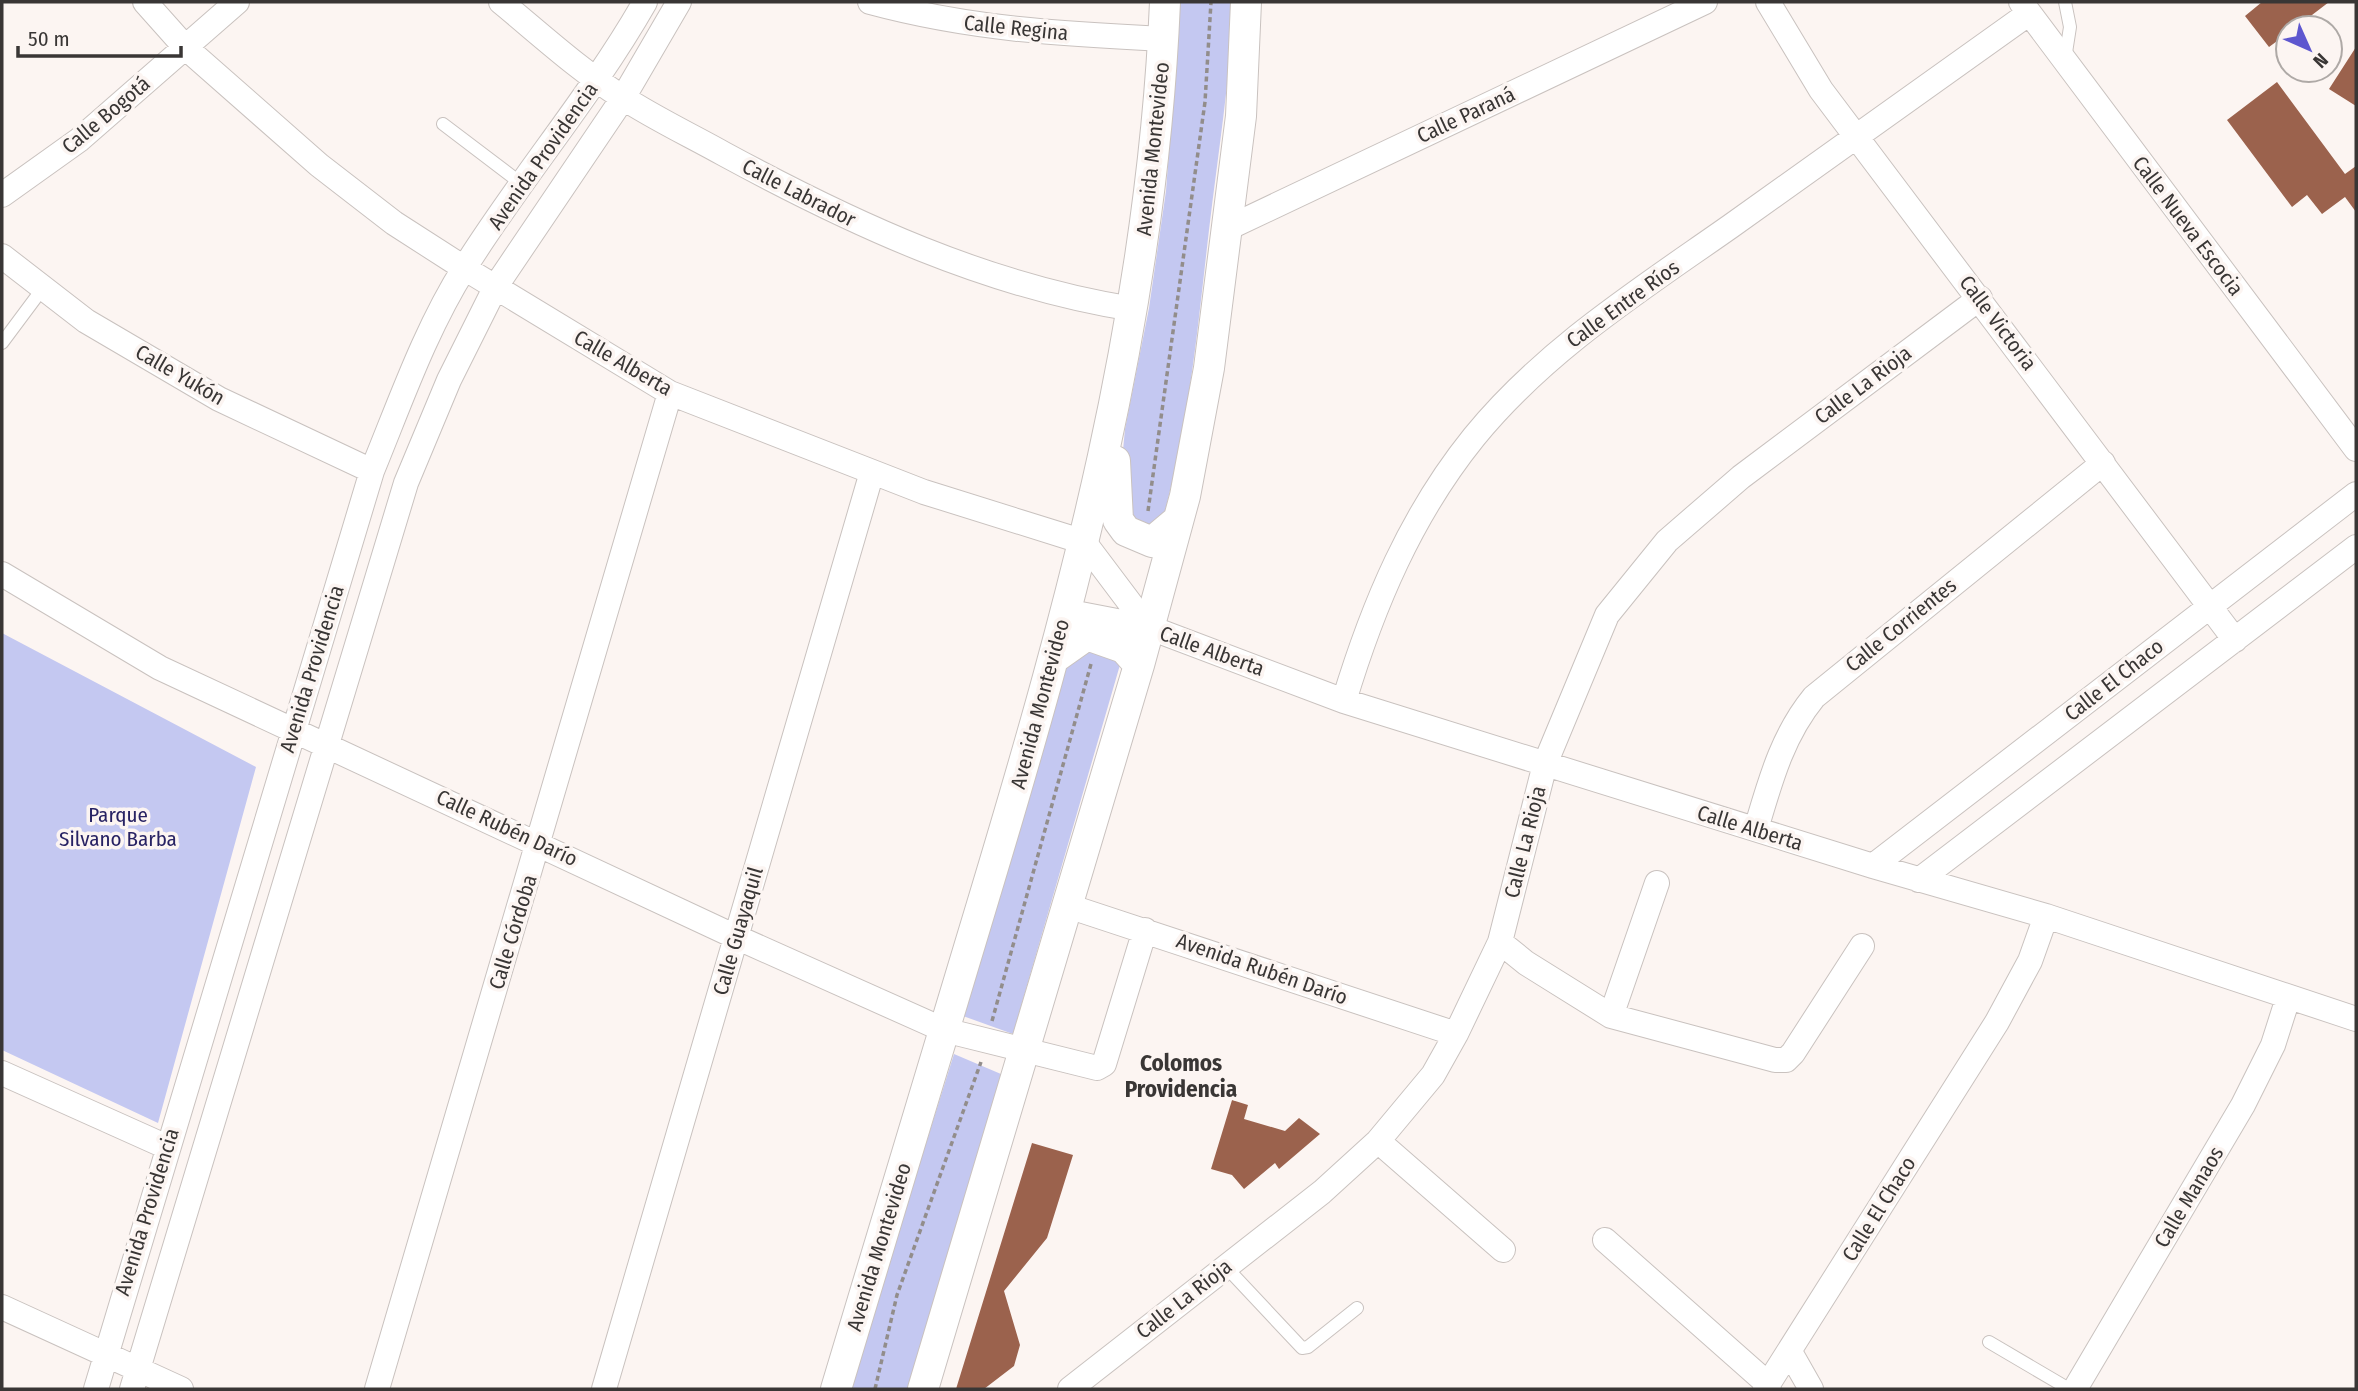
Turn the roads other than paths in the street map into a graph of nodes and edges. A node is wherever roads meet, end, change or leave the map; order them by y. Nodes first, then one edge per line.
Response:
1 (145, 2) edge
2 (237, 2) edge
3 (501, 2) edge
4 (645, 2) edge
5 (679, 2) edge
6 (870, 2) edge
7 (1165, 2) edge
8 (1246, 2) edge
9 (1705, 2) edge
10 (1768, 2) edge
11 (2065, 2) edge
12 (2025, 8) edge
13 (1164, 39) junction
14 (186, 48) junction
15 (2064, 62) junction
16 (596, 80) junction
17 (623, 99) junction
18 (443, 124) dead end
19 (1856, 138) junction
20 (522, 184) junction
21 (2, 195) edge
22 (1226, 229) junction
23 (2, 256) edge
24 (464, 268) junction
25 (496, 286) junction
26 (43, 288) junction
27 (1980, 298) junction
28 (1133, 309) junction
29 (2, 344) edge
30 (670, 393) junction
31 (1112, 426) junction
32 (2355, 444) edge
33 (2103, 463) junction
34 (372, 471) junction
35 (872, 472) junction
36 (2356, 494) edge
37 (1177, 521) junction
38 (1084, 542) junction
39 (2356, 547) edge
40 (2, 574) edge
41 (2208, 607) junction
42 (1065, 611) junction
43 (1148, 627) junction
44 (2235, 640) junction
45 (1053, 659) junction
46 (1139, 665) junction
47 (1344, 701) junction
48 (293, 729) junction
49 (326, 744) junction
50 (1545, 764) junction
51 (1756, 829) junction
52 (539, 842) junction
53 (1873, 866) junction
54 (1919, 880) junction
55 (1657, 883) dead end
56 (1068, 905) junction
57 (2046, 916) junction
58 (1145, 930) junction
59 (736, 937) junction
60 (1500, 942) junction
61 (1862, 947) dead end
62 (2288, 998) junction
63 (1611, 1016) junction
64 (2356, 1016) edge
65 (944, 1030) junction
66 (1456, 1034) junction
67 (1026, 1053) junction
68 (2, 1073) edge
69 (1378, 1141) junction
70 (167, 1147) junction
71 (1605, 1240) dead end
72 (1503, 1250) dead end
73 (1225, 1266) junction
74 (2, 1307) edge
75 (1357, 1308) dead end
76 (1989, 1342) dead end
77 (1790, 1352) junction
78 (104, 1354) junction
79 (135, 1379) edge
80 (1767, 1387) edge
81 (96, 1389) edge
82 (181, 1389) edge
83 (377, 1389) edge
84 (604, 1389) edge
85 (836, 1389) edge
86 (923, 1389) edge
87 (1070, 1389) edge
88 (1811, 1389) edge
89 (2069, 1389) edge
90 (2075, 1389) edge

1 - 14 street, Calle Alberta
2 - 14 street, Calle Bogotá
3 - 16 street, Calle Labrador
4 - 16 street, Avenida Providencia
5 - 17 street, Avenida Providencia
6 - 13 street, Calle Regina
7 - 13 street, Avenida Montevideo
8 - 22 street
9 - 22 street, Calle Paraná
10 - 19 street, Calle Victoria
11 - 15 lane
12 - 15 street, Calle Nueva Escocia
12 - 19 street, Calle Entre Ríos
13 - 28 street, Avenida Montevideo
14 - 21 street, Calle Bogotá
14 - 24 street, Calle Alberta
15 - 32 street, Calle Nueva Escocia
16 - 17 street, Calle Labrador
16 - 20 street, Avenida Providencia
17 - 25 street, Avenida Providencia
17 - 28 street, Calle Labrador
18 - 20 lane
19 - 27 street, Calle Victoria
19 - 47 street, Calle Entre Ríos
20 - 24 street, Avenida Providencia
22 - 37 street
23 - 26 street, Calle Yukón
24 - 25 street, Calle Alberta
24 - 34 street, Avenida Providencia
25 - 30 street, Calle Alberta
25 - 49 street, Avenida Providencia
26 - 29 lane
26 - 34 street, Calle Yukón
27 - 33 street, Calle Victoria
27 - 50 street, Calle La Rioja
28 - 31 street, Avenida Montevideo
30 - 35 street, Calle Alberta
30 - 52 street, Calle Córdoba
31 - 37 street
31 - 38 street, Avenida Montevideo
33 - 41 street, Calle Victoria
33 - 51 street, Calle Corrientes
34 - 48 street, Avenida Providencia
35 - 38 street, Calle Alberta
35 - 59 street, Calle Guayaquil
36 - 41 street, Calle El Chaco
37 - 43 street
38 - 42 street, Avenida Montevideo
38 - 43 street, Calle Alberta
39 - 44 street, Calle El Chaco
40 - 48 street, Calle Rubén Darío
41 - 44 street, Calle Victoria
41 - 53 street, Calle El Chaco
42 - 43 street, Calle Alberta
42 - 45 street, Avenida Montevideo
43 - 46 street
43 - 47 street, Calle Alberta
44 - 54 street, Calle El Chaco
45 - 46 street
45 - 65 street, Avenida Montevideo
46 - 56 street
47 - 50 street, Calle Alberta
48 - 49 street, Calle Rubén Darío
48 - 70 street, Avenida Providencia
49 - 52 street, Calle Rubén Darío
49 - 79 street, Avenida Providencia
50 - 51 street, Calle Alberta
50 - 60 street, Calle La Rioja
51 - 53 street, Calle Alberta
52 - 59 street, Calle Rubén Darío
52 - 83 street, Calle Córdoba
53 - 54 street, Calle Alberta
54 - 57 street, Calle Alberta
55 - 63 street
56 - 58 street, Avenida Rubén Darío
56 - 67 street
57 - 62 street, Calle Alberta
57 - 77 street, Calle El Chaco
58 - 66 street, Avenida Rubén Darío
58 - 67 street, Calle Rubén Darío
59 - 65 street, Calle Rubén Darío
59 - 84 street, Calle Guayaquil
60 - 63 street
60 - 66 street, Calle La Rioja
61 - 63 street
62 - 64 street, Calle Alberta
62 - 90 street, Calle Manaos
65 - 67 street, Calle Rubén Darío
65 - 85 street, Avenida Montevideo
66 - 69 street, Calle La Rioja
67 - 86 street
68 - 70 street
69 - 72 street
69 - 73 street, Calle La Rioja
70 - 78 street, Avenida Providencia
71 - 80 street
73 - 75 lane
73 - 87 street, Calle La Rioja
74 - 78 street
76 - 89 lane
77 - 80 street, Calle El Chaco
77 - 88 street
78 - 79 street
78 - 81 street, Avenida Providencia
79 - 82 street

